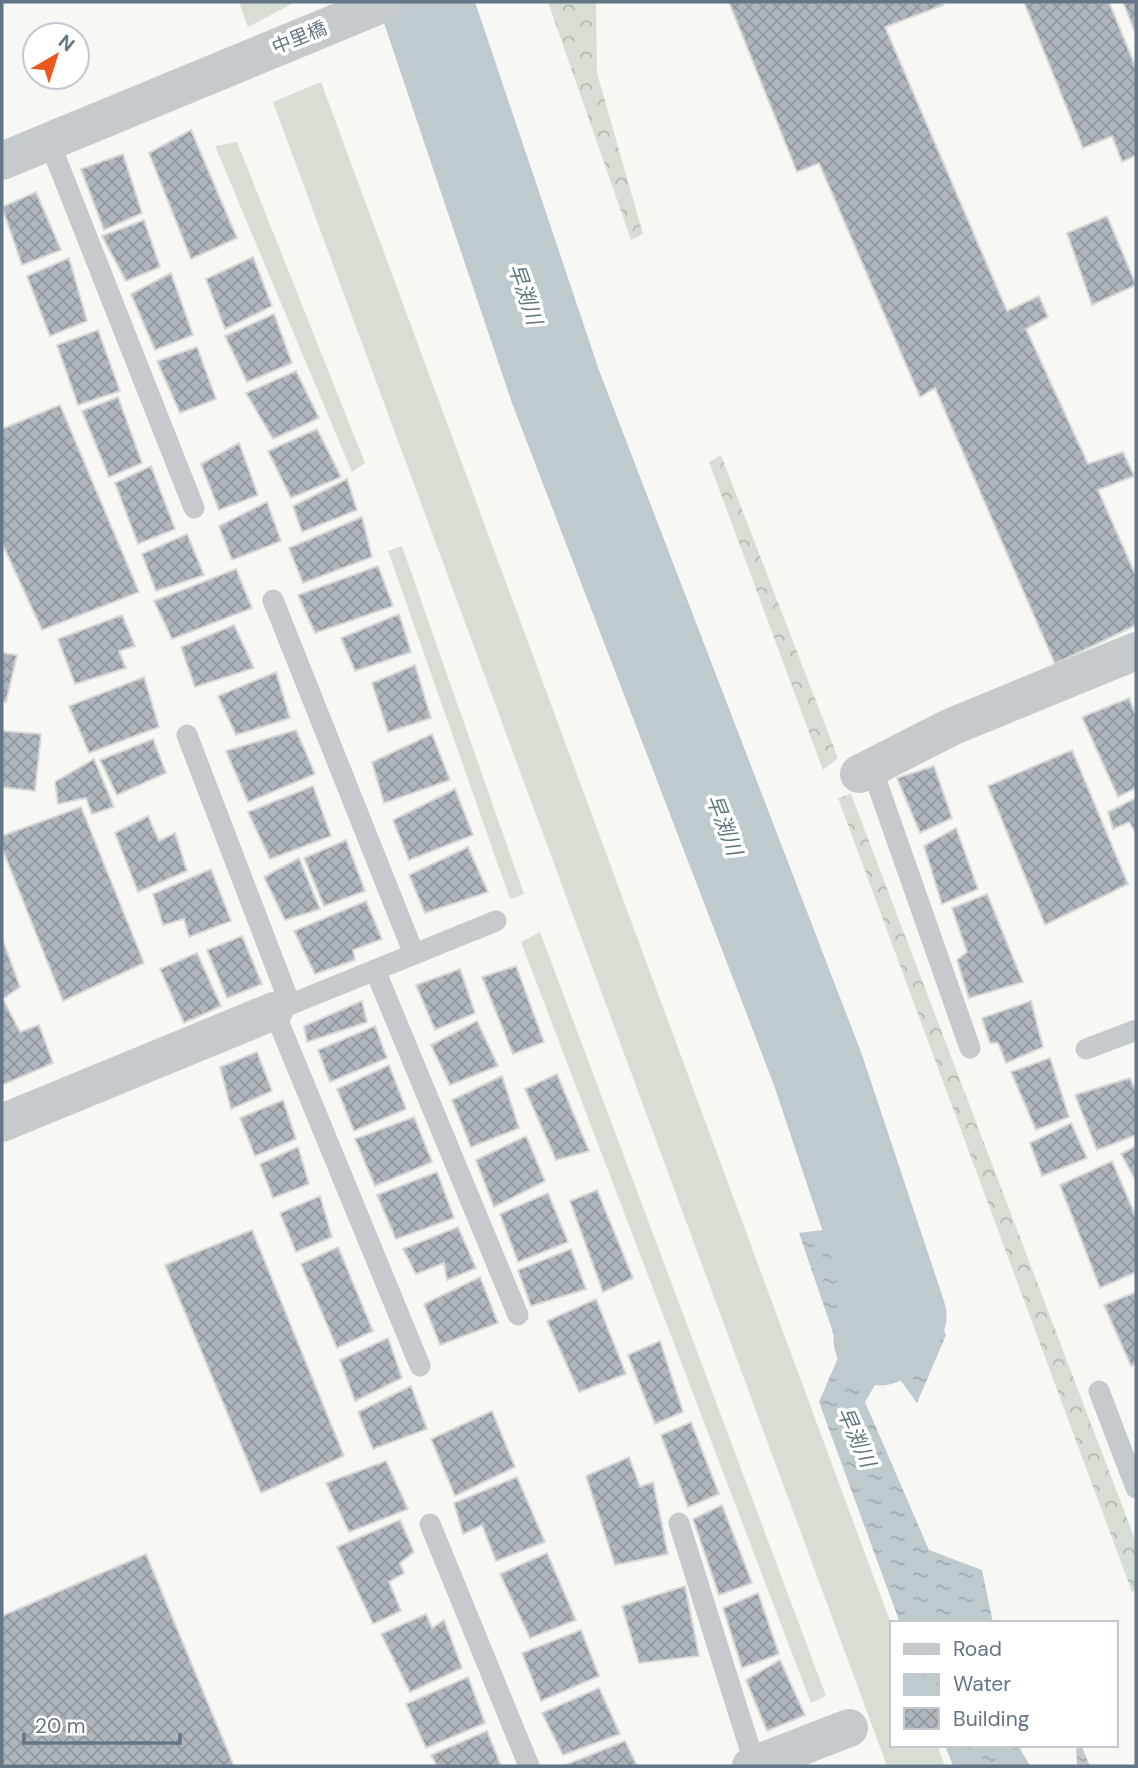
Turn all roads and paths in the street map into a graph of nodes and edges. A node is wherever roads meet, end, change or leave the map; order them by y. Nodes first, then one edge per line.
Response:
1 (387, 2) edge
2 (50, 141) junction
3 (2, 161) edge
4 (194, 508) dead end
5 (273, 600) dead end
6 (1136, 651) edge
7 (187, 735) dead end
8 (866, 772) joint
9 (496, 921) dead end
10 (414, 954) junction
11 (375, 970) junction
12 (282, 1007) junction
13 (1136, 1030) edge
14 (970, 1048) dead end
15 (1086, 1049) dead end
16 (2, 1123) edge
17 (518, 1315) dead end
18 (419, 1366) dead end
19 (1099, 1391) dead end
20 (1136, 1488) edge
21 (679, 1523) dead end
22 (430, 1524) dead end
23 (849, 1728) dead end
24 (753, 1765) edge
25 (529, 1766) edge

1 - 2 street, 中里橋
2 - 3 street, 中里橋
2 - 4 lane
5 - 10 lane
6 - 8 street
7 - 12 lane
8 - 14 lane
9 - 10 lane
10 - 11 lane
11 - 12 lane
11 - 17 lane
12 - 16 street
12 - 18 lane
13 - 15 lane
19 - 20 lane
21 - 24 lane
22 - 25 lane
23 - 24 street

